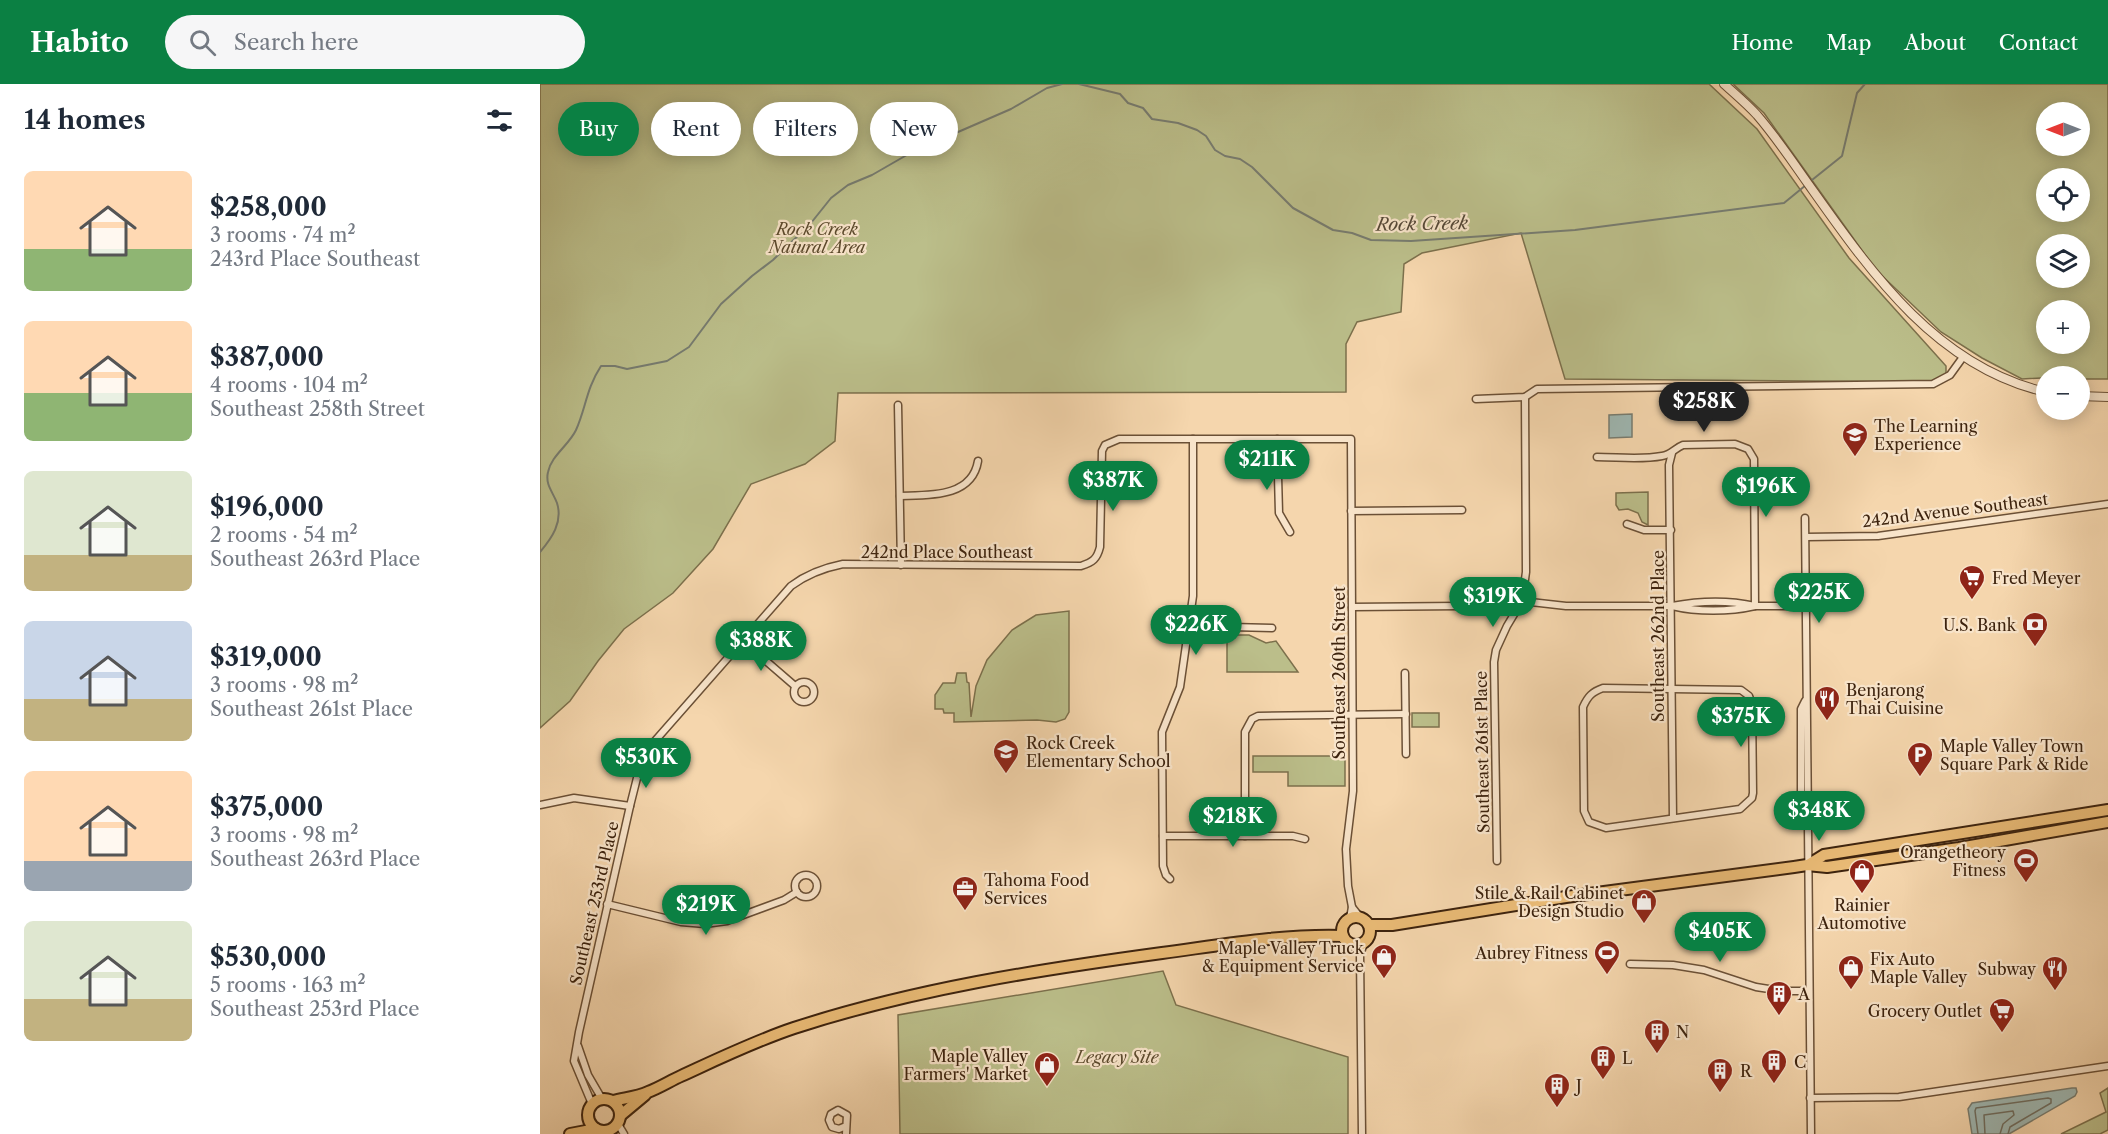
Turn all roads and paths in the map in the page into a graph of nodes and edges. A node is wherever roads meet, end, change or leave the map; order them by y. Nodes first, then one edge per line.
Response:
1 (1724, 84) edge
2 (1963, 357) junction
3 (2036, 389) edge
4 (2090, 396) edge
5 (1525, 397) junction
6 (2108, 397) edge
7 (1476, 399) dead end
8 (898, 405) dead end
9 (1192, 439) junction
10 (1277, 439) junction
11 (1672, 453) junction
12 (1597, 457) dead end
13 (978, 461) dead end
14 (900, 496) junction
15 (2108, 504) edge
16 (1462, 510) dead end
17 (1351, 511) junction
18 (1805, 518) dead end
19 (1627, 524) dead end
20 (1671, 530) junction
21 (1290, 532) dead end
22 (1806, 537) junction
23 (901, 565) junction
24 (803, 577) joint
25 (1522, 601) junction
26 (1460, 606) dead end
27 (1672, 606) junction
28 (1755, 606) junction
29 (1807, 606) junction
30 (1352, 607) junction
31 (1190, 626) junction
32 (1272, 627) dead end
33 (743, 641) junction
34 (1406, 673) dead end
35 (795, 686) dead end
36 (1672, 688) junction
37 (1406, 714) junction
38 (1352, 715) junction
39 (1406, 754) dead end
40 (540, 805) edge
41 (630, 806) junction
42 (2108, 810) edge
43 (1673, 818) junction
44 (2108, 822) edge
45 (2030, 824) junction
46 (1163, 836) junction
47 (1245, 836) junction
48 (1305, 839) dead end
49 (1984, 843) junction
50 (1497, 861) dead end
51 (1807, 865) junction
52 (1170, 879) dead end
53 (797, 892) dead end
54 (607, 904) junction
55 (1360, 920) junction
56 (1342, 932) junction
57 (1360, 947) junction
58 (1630, 964) dead end
59 (1809, 991) junction
60 (577, 1045) junction
61 (2108, 1066) edge
62 (648, 1093) junction
63 (1810, 1098) junction
64 (602, 1101) junction
65 (588, 1119) junction
66 (619, 1120) junction
67 (846, 1126) dead end
68 (596, 1129) junction
69 (608, 1132) edge
70 (569, 1134) edge
71 (624, 1134) edge
72 (846, 1134) edge
73 (1362, 1134) edge
74 (1811, 1134) edge

1 - 2 street
2 - 3 street
2 - 5 street
4 - 6 street
5 - 7 street
5 - 25 street, Southeast 261st Place
8 - 14 street
9 - 10 street
9 - 23 street, 242nd Place Southeast
9 - 31 street
10 - 17 street, Southeast 260th Street
10 - 21 street
11 - 12 street
11 - 20 street, Southeast 262nd Place
11 - 28 street
13 - 14 street
14 - 23 street
15 - 22 street, 242nd Avenue Southeast
16 - 17 street
17 - 30 street, Southeast 260th Street
18 - 22 street
19 - 20 street
20 - 27 street, Southeast 262nd Place
22 - 29 street
23 - 24 street, 242nd Place Southeast
24 - 33 street, Southeast 253rd Place
25 - 27 street
25 - 50 street, Southeast 261st Place
26 - 30 street
27 - 28 street
27 - 36 street, Southeast 262nd Place
28 - 29 street
29 - 51 street
30 - 38 street, Southeast 260th Street
31 - 32 street
31 - 46 street
33 - 35 street
33 - 41 street, Southeast 253rd Place
34 - 37 street
36 - 43 street, Southeast 262nd Place
36 - 43 street
36 - 43 street
37 - 38 street
37 - 39 street
38 - 47 street
38 - 55 street, Southeast 260th Street
40 - 41 street
41 - 54 street, Southeast 253rd Place
42 - 45 main road
44 - 49 main road
45 - 49 main road
45 - 51 main road
46 - 47 street
46 - 52 street
47 - 48 street
49 - 51 main road
51 - 55 main road
51 - 59 street
53 - 54 street
54 - 60 street, Southeast 253rd Place
55 - 56 main road
55 - 57 main road
56 - 57 main road
56 - 62 main road
57 - 73 street
58 - 59 street
59 - 63 street
60 - 64 street
60 - 64 street, Southeast 253rd Place
61 - 63 street
62 - 64 main road
62 - 66 main road
63 - 74 street
64 - 65 main road
64 - 66 main road
65 - 68 main road
65 - 70 main road
66 - 69 main road
66 - 71 street
67 - 72 street
68 - 69 main road
68 - 70 main road

